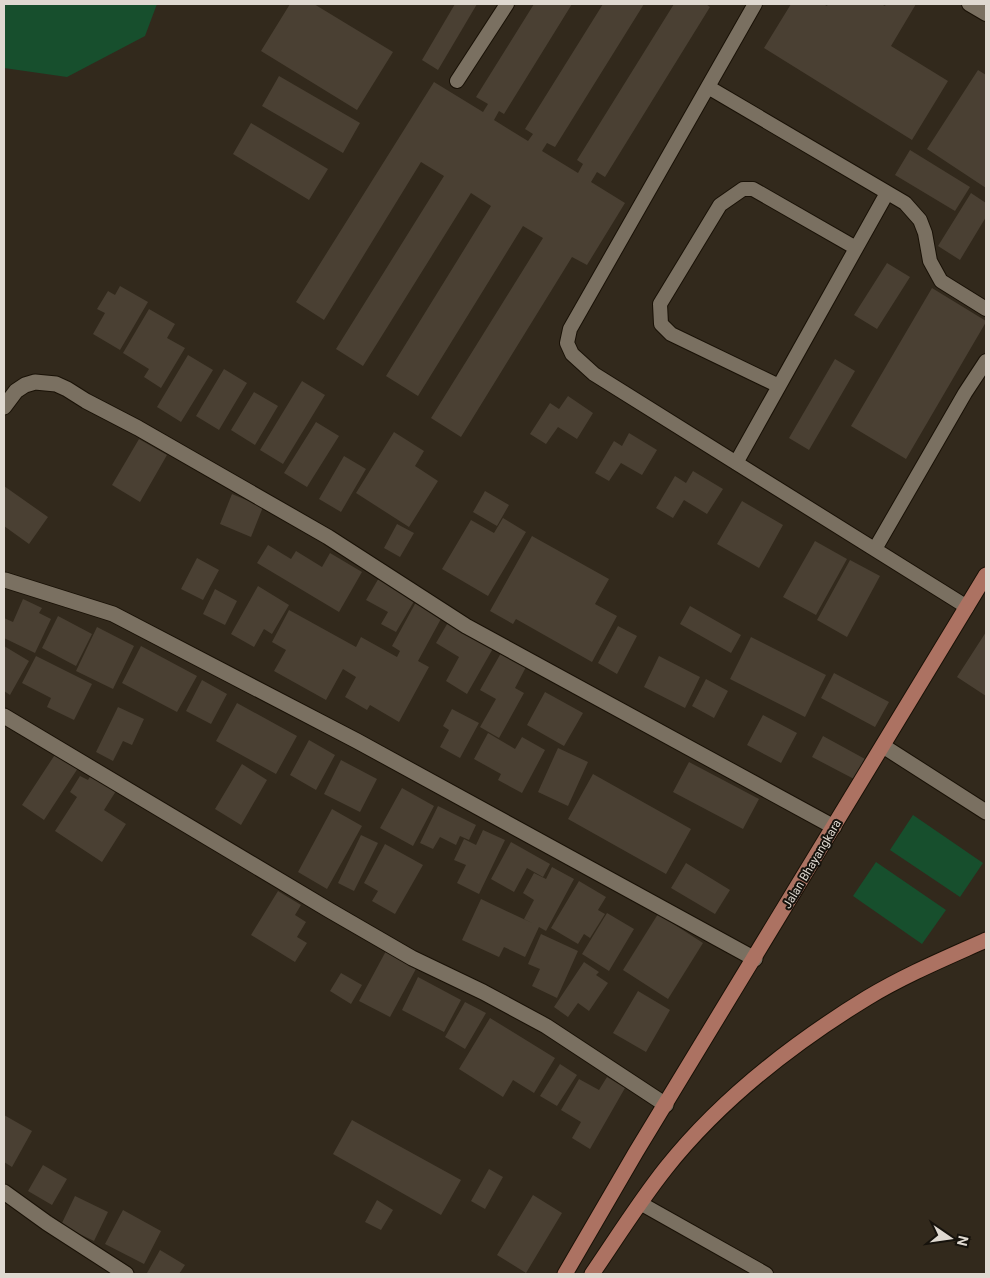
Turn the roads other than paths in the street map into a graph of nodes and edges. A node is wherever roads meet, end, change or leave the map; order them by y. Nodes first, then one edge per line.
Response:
1 (507, 4) edge
2 (756, 4) edge
3 (969, 4) edge
4 (986, 14) edge
5 (457, 81) dead end
6 (708, 87) junction
7 (887, 193) junction
8 (856, 248) junction
9 (986, 309) edge
10 (986, 361) edge
11 (779, 386) junction
12 (4, 406) edge
13 (736, 462) junction
14 (875, 549) junction
15 (986, 575) edge
16 (5, 580) edge
17 (967, 607) junction
18 (4, 716) edge
19 (883, 746) junction
20 (986, 812) edge
21 (834, 827) junction
22 (986, 940) edge
23 (755, 959) junction
24 (666, 1105) junction
25 (4, 1192) edge
26 (640, 1203) junction
27 (126, 1274) edge
28 (565, 1274) edge
29 (592, 1274) edge
30 (766, 1274) edge

1 - 5 lane
2 - 6 lane
3 - 4 lane
6 - 7 lane
6 - 13 lane
7 - 8 lane
7 - 9 lane
8 - 11 lane
8 - 11 lane
10 - 14 lane
11 - 13 lane
12 - 21 street
13 - 14 lane
14 - 17 lane
15 - 17 main road, Jalan Bhayangkara
16 - 23 street
17 - 19 main road, Jalan Bhayangkara
18 - 24 street
19 - 20 street
19 - 21 main road, Jalan Bhayangkara
21 - 23 main road, Jalan Bhayangkara
22 - 26 main road
23 - 24 main road, Jalan Bhayangkara
24 - 28 main road, Jalan Bhayangkara
25 - 27 street
26 - 29 main road
26 - 30 lane

